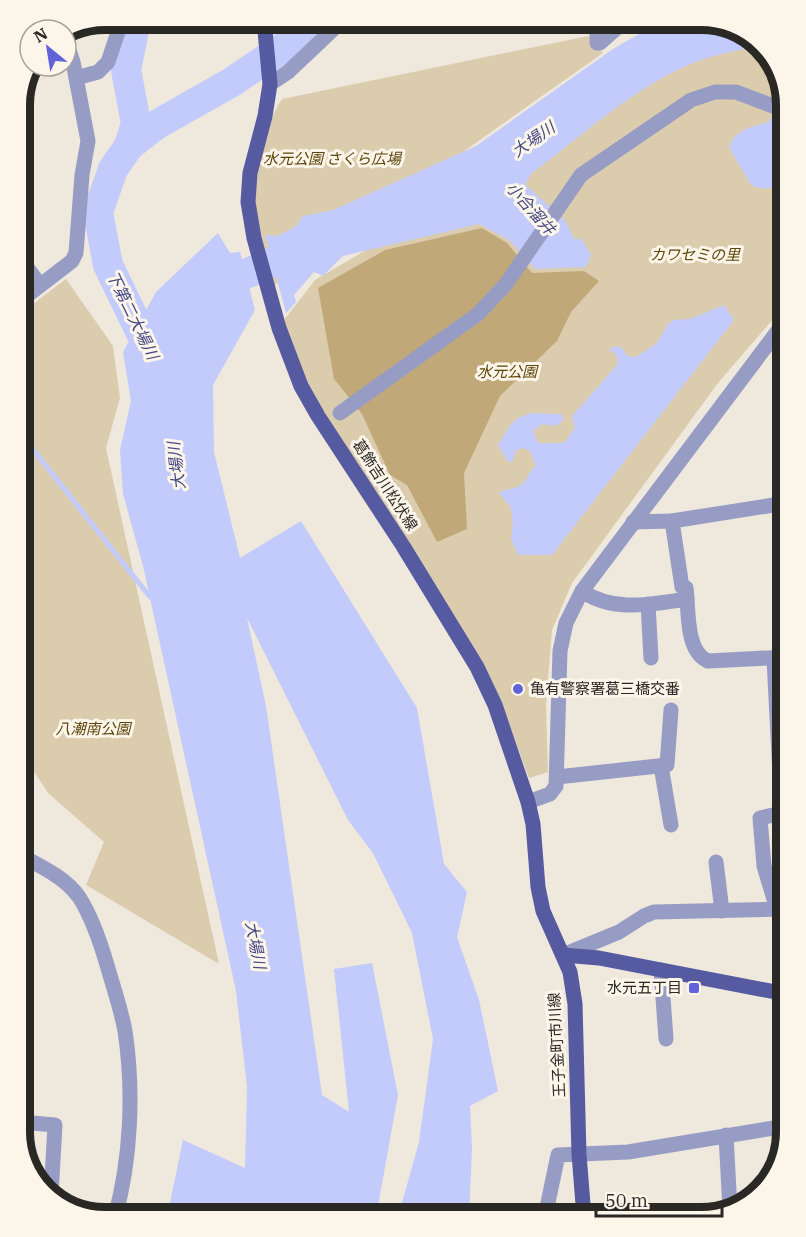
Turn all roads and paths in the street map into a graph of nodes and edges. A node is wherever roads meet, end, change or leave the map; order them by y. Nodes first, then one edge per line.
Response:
1 (120, 30) edge
2 (265, 30) edge
3 (332, 30) edge
4 (597, 30) edge
5 (615, 30) edge
6 (78, 77) edge
7 (76, 78) edge
8 (270, 84) junction
9 (776, 106) edge
10 (30, 272) edge
11 (40, 285) junction
12 (30, 293) edge
13 (776, 333) edge
14 (340, 413) dead end
15 (776, 505) edge
16 (672, 521) junction
17 (633, 522) junction
18 (582, 591) junction
19 (686, 594) junction
20 (648, 604) junction
21 (651, 658) dead end
22 (776, 658) edge
23 (671, 710) dead end
24 (661, 766) junction
25 (557, 777) junction
26 (528, 802) junction
27 (776, 814) edge
28 (671, 825) dead end
29 (30, 861) edge
30 (716, 862) dead end
31 (776, 895) edge
32 (776, 909) edge
33 (722, 911) junction
34 (563, 955) junction
35 (661, 970) junction
36 (776, 992) edge
37 (666, 1039) dead end
38 (30, 1123) edge
39 (776, 1128) edge
40 (726, 1135) junction
41 (579, 1154) junction
42 (52, 1185) edge
43 (730, 1201) edge
44 (117, 1207) edge
45 (547, 1207) edge
46 (583, 1207) edge

1 - 6 street
2 - 8 main road, 葛飾吉川松伏線
3 - 8 street
4 - 5 street
7 - 11 street
8 - 26 main road, 葛飾吉川松伏線
9 - 14 street
10 - 11 street
11 - 12 street
13 - 17 street
15 - 16 street
16 - 17 street
16 - 19 street
17 - 18 street
18 - 20 street
18 - 25 street
19 - 20 street
19 - 22 street
20 - 21 street
23 - 24 street
24 - 25 street
24 - 28 street
25 - 26 street
26 - 34 main road, 葛飾吉川松伏線
27 - 31 street
29 - 44 street
30 - 33 street
32 - 33 street
33 - 34 street
34 - 35 main road
34 - 41 main road, 王子金町市川線
35 - 36 main road
35 - 37 street
38 - 42 street
39 - 40 street
40 - 41 street
40 - 43 street
41 - 45 street
41 - 46 main road, 王子金町市川線

